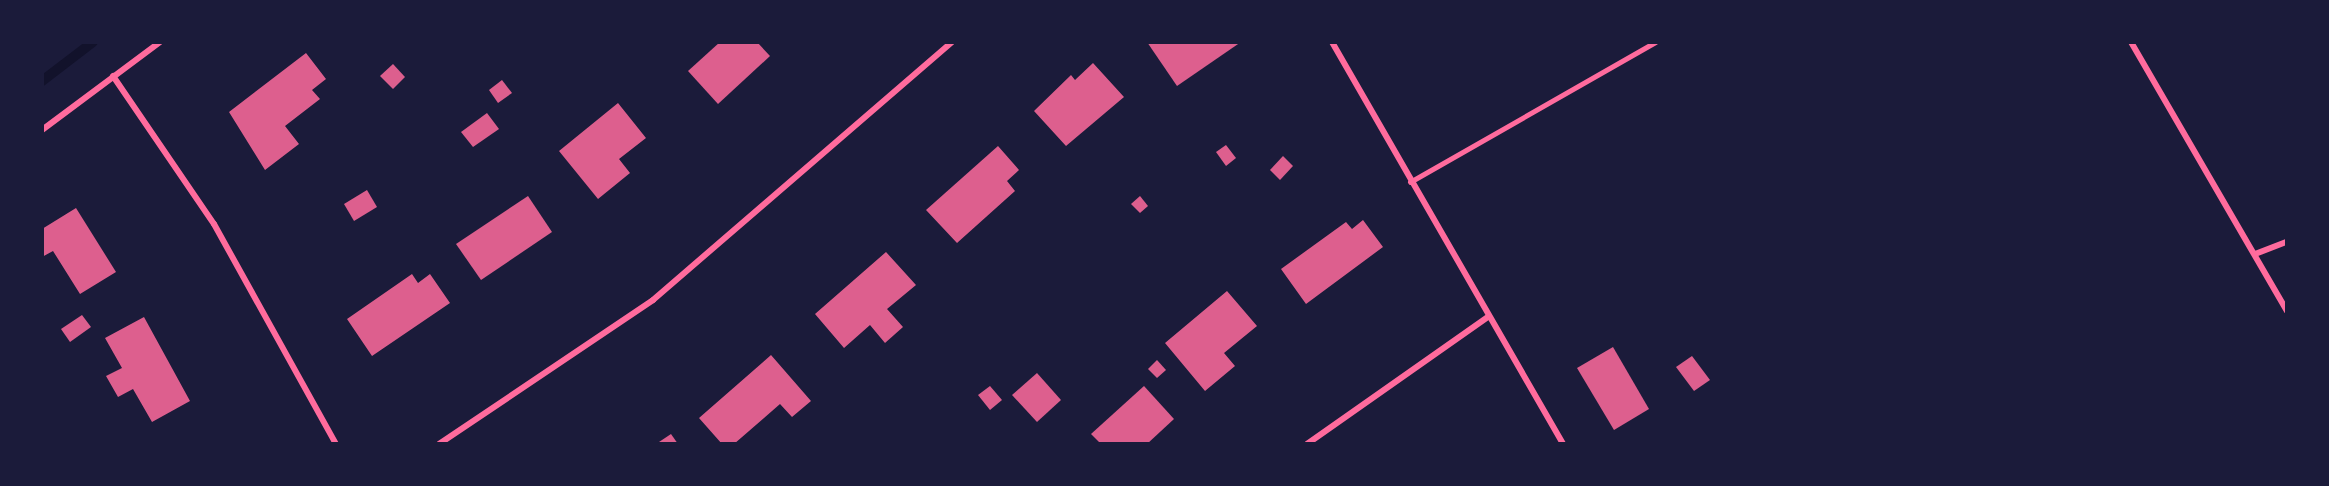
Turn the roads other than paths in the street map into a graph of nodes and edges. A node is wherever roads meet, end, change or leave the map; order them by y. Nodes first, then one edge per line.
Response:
1 (160, 42) edge
2 (952, 42) edge
3 (1332, 42) edge
4 (1655, 42) edge
5 (2131, 42) edge
6 (113, 76) junction
7 (42, 130) edge
8 (1410, 182) junction
9 (2287, 242) edge
10 (2255, 254) junction
11 (2287, 310) edge
12 (1488, 317) junction
13 (336, 444) edge
14 (439, 444) edge
15 (1307, 444) edge
16 (1563, 444) edge

1 - 6 street
2 - 14 street
3 - 8 street
4 - 8 lane
5 - 10 street
6 - 7 street
6 - 13 street
8 - 12 street
9 - 10 street
10 - 11 street
12 - 15 street
12 - 16 street

